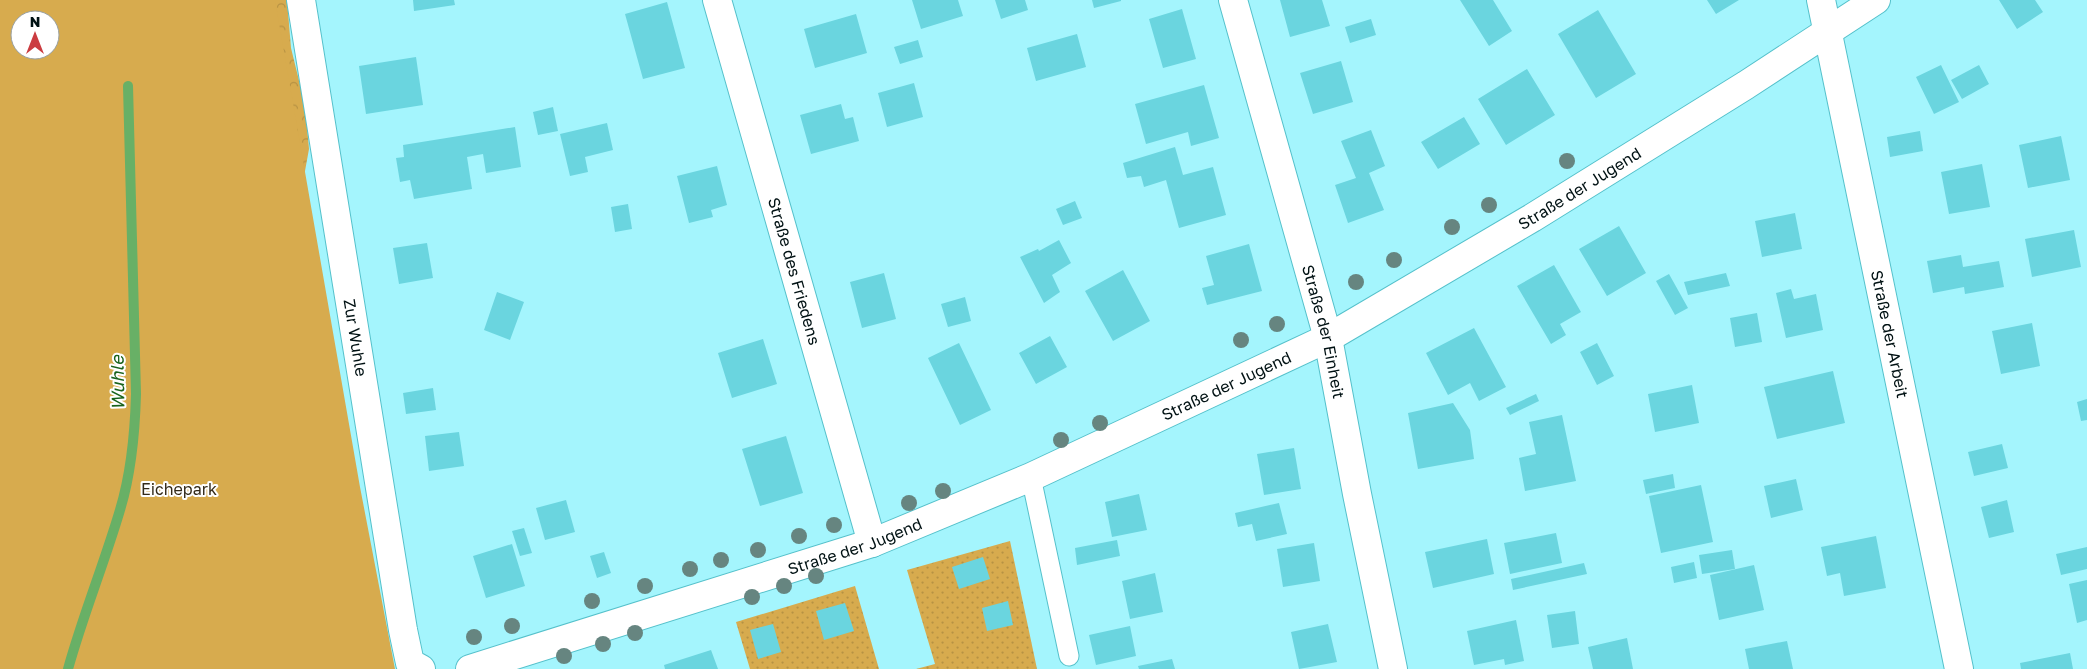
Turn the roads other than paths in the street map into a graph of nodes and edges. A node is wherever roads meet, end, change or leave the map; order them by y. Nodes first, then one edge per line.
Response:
1 (301, 0) edge
2 (717, 0) edge
3 (1233, 0) edge
4 (1822, 0) edge
5 (1876, 0) edge
6 (1828, 32) junction
7 (1328, 338) junction
8 (1031, 477) junction
9 (872, 543) junction
10 (1069, 656) dead end
11 (523, 661) edge
12 (421, 669) edge
13 (470, 669) edge
14 (1394, 669) edge
15 (1959, 669) edge

1 - 12 street, Zur Wuhle
2 - 9 street, Straße des Friedens
3 - 7 street, Straße der Einheit
4 - 6 street, Straße der Arbeit
5 - 6 street, Straße der Jugend
6 - 7 street, Straße der Jugend
6 - 15 street, Straße der Arbeit
7 - 8 street, Straße der Jugend
7 - 14 street, Straße der Einheit
8 - 9 street, Straße der Jugend
8 - 10 lane
9 - 11 street, Straße der Jugend
11 - 13 street, Straße der Jugend

